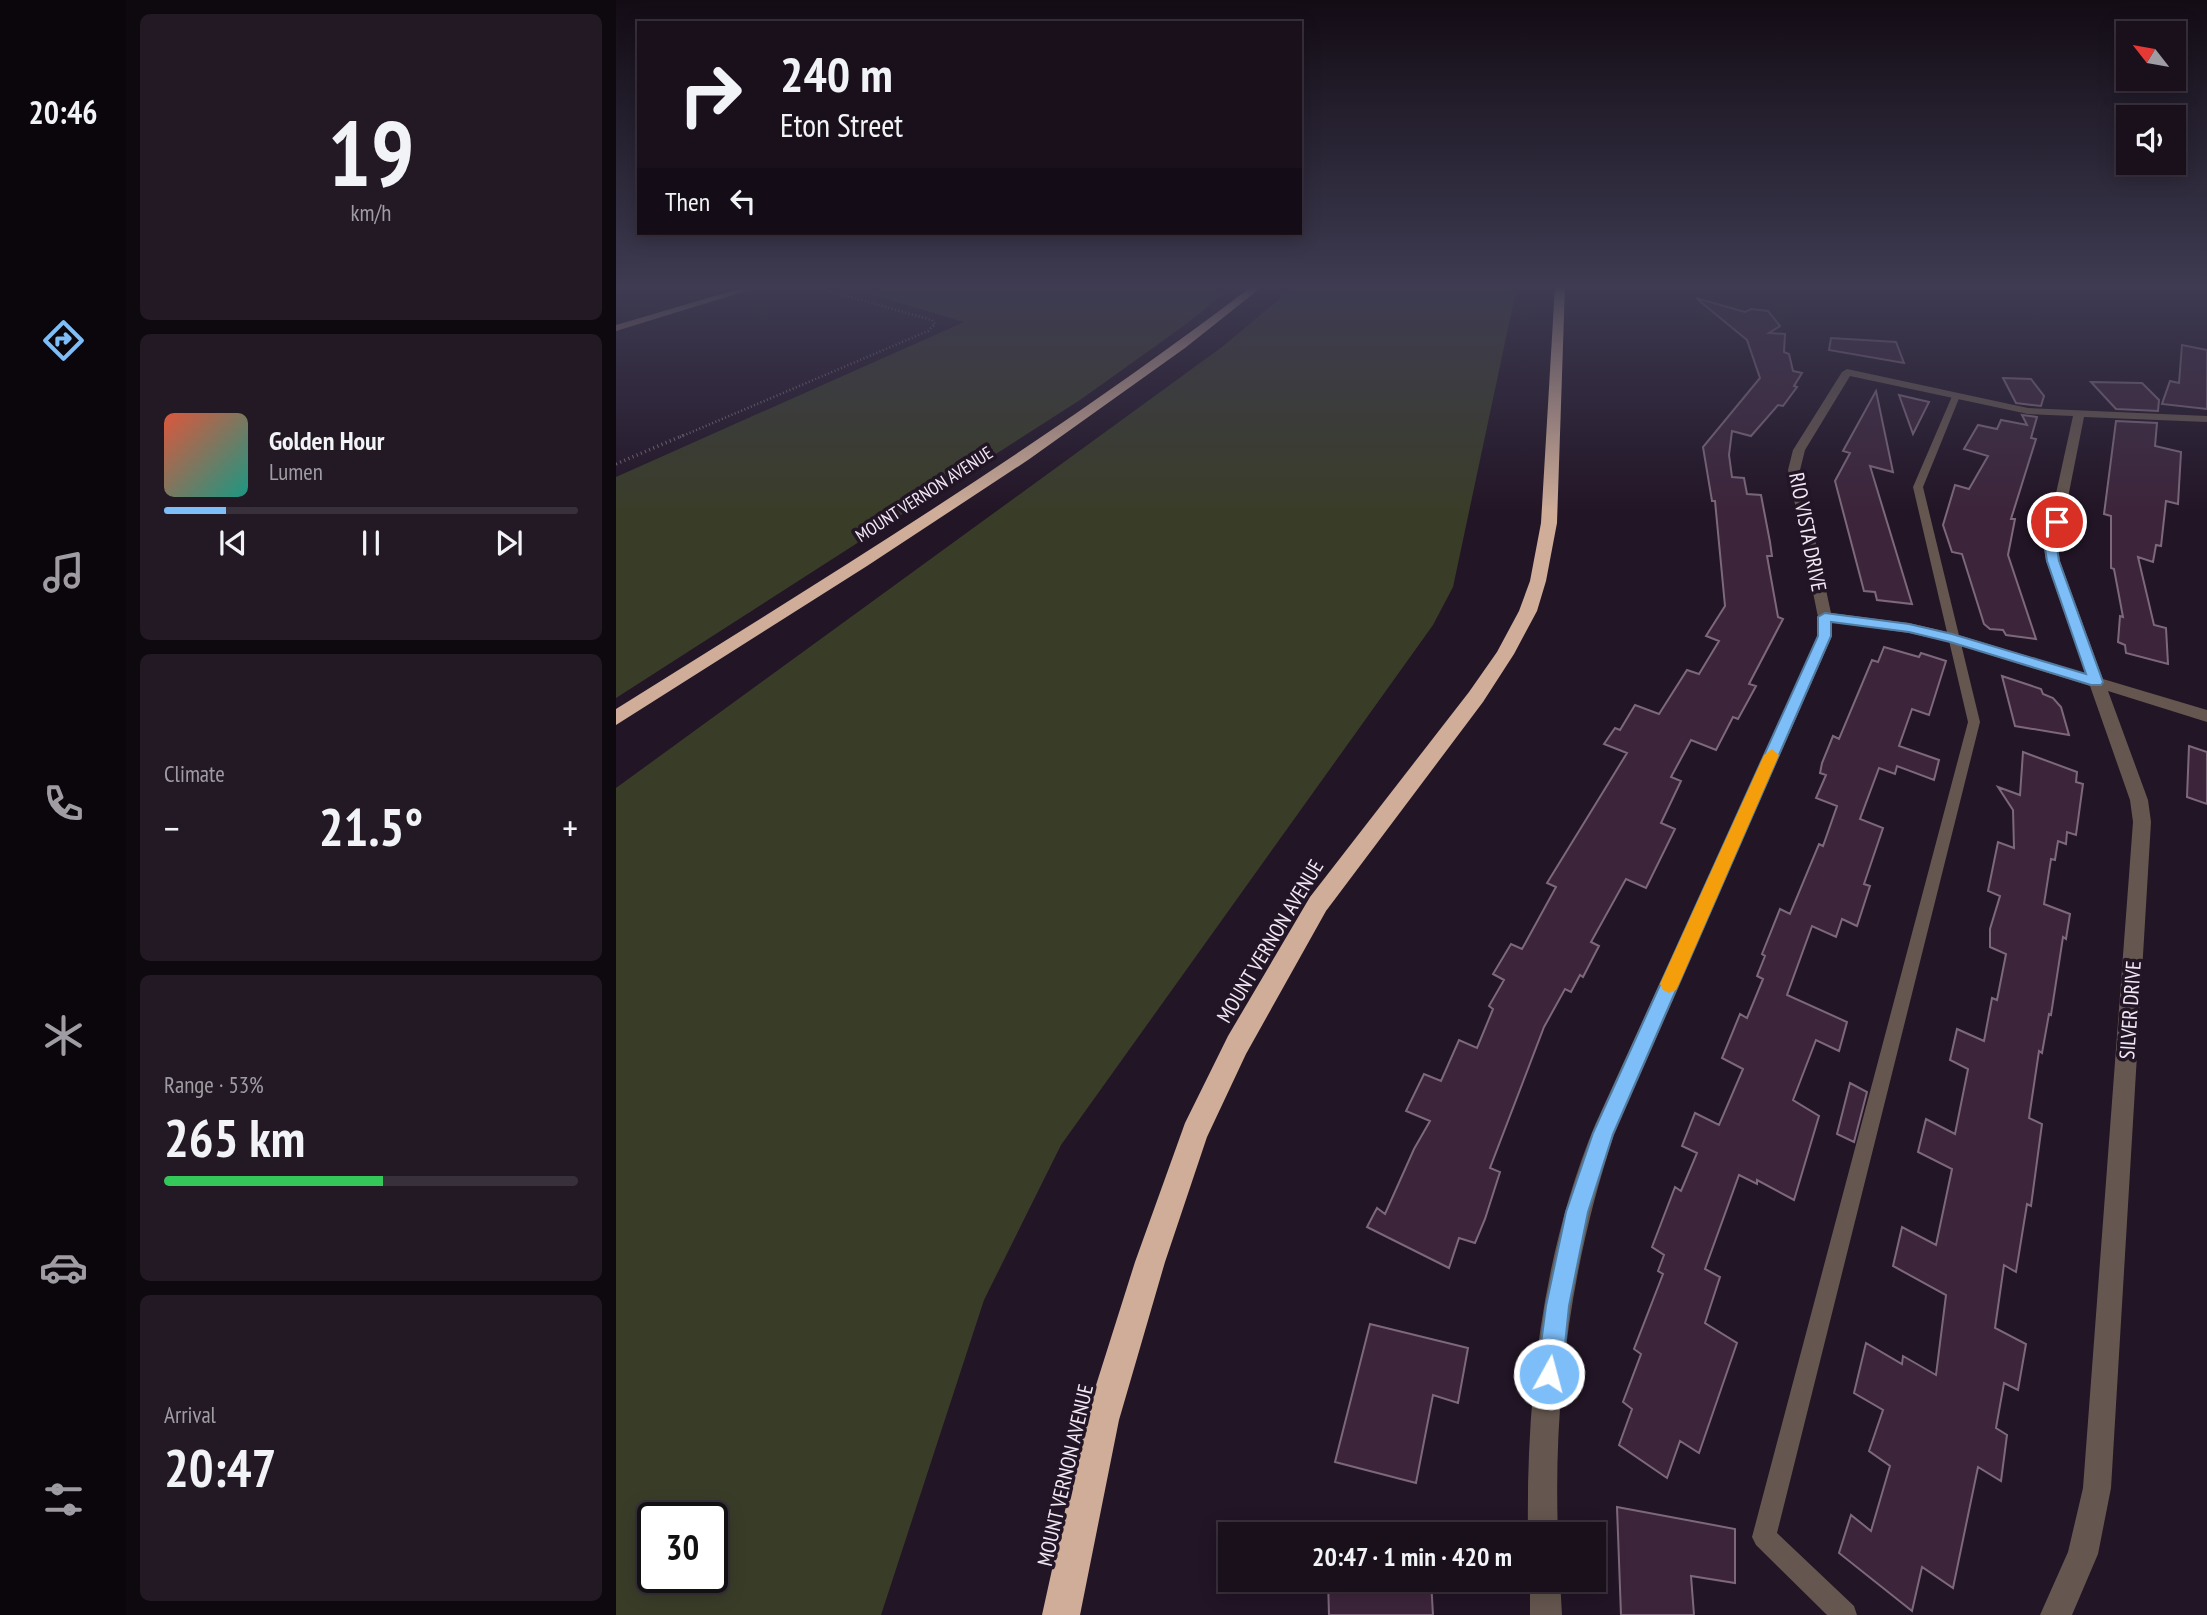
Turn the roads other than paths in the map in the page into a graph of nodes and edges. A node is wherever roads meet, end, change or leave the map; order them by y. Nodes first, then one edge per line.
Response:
1 (1162, 361) edge
2 (1557, 361) edge
3 (1956, 396) junction
4 (2079, 415) junction
5 (2207, 419) edge
6 (1825, 617) junction
7 (1952, 638) junction
8 (2096, 682) junction
9 (2207, 716) edge
10 (616, 718) edge
11 (1543, 1522) edge
12 (1545, 1592) edge
13 (1060, 1615) edge
14 (1546, 1615) edge
15 (1845, 1615) edge
16 (2056, 1615) edge

1 - 10 highway, MOUNT VERNON AVENUE
2 - 13 highway, MOUNT VERNON AVENUE
3 - 4 street
3 - 6 street, RIO VISTA DRIVE
3 - 7 lane
4 - 5 street
4 - 8 street, SILVER DRIVE
6 - 7 street
6 - 11 street, RIO VISTA DRIVE
7 - 8 street
7 - 15 lane
8 - 9 street
8 - 16 street, SILVER DRIVE
12 - 14 street

